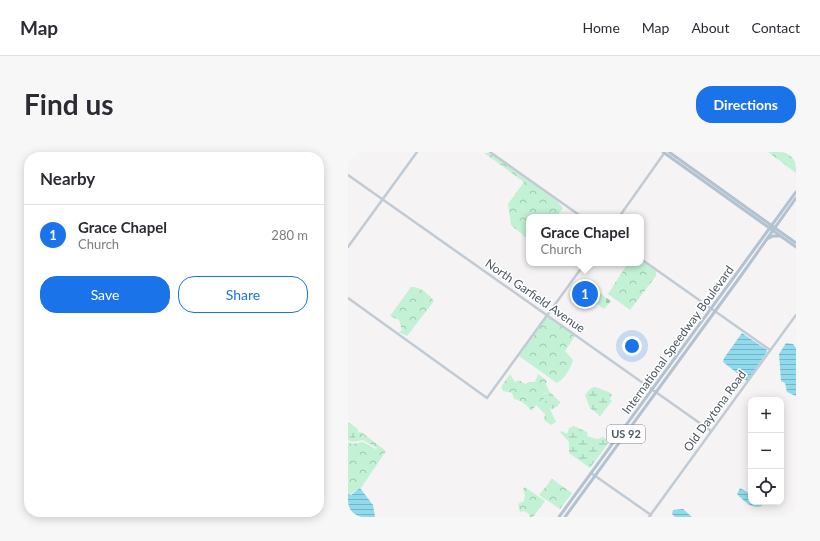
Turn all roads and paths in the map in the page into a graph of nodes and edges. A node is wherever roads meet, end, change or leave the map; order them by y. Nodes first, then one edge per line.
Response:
1 (417, 152) edge
2 (490, 152) edge
3 (664, 152) edge
4 (669, 152) edge
5 (348, 174) edge
6 (796, 192) edge
7 (794, 198) edge
8 (382, 200) junction
9 (578, 214) edge
10 (621, 214) edge
11 (762, 223) junction
12 (772, 228) junction
13 (764, 236) junction
14 (781, 237) junction
15 (766, 240) junction
16 (796, 243) edge
17 (796, 247) edge
18 (348, 248) edge
19 (644, 261) edge
20 (583, 266) edge
21 (740, 268) junction
22 (740, 277) junction
23 (348, 298) edge
24 (712, 308) junction
25 (715, 311) junction
26 (547, 315) junction
27 (796, 315) edge
28 (686, 343) junction
29 (681, 350) junction
30 (770, 350) junction
31 (686, 351) junction
32 (682, 357) junction
33 (652, 389) junction
34 (656, 392) junction
35 (711, 431) junction
36 (591, 473) junction
37 (595, 476) junction
38 (567, 507) junction
39 (562, 513) junction
40 (565, 516) edge
41 (650, 516) edge
42 (559, 517) edge

1 - 8 street
2 - 9 street
3 - 10 street
3 - 11 main road
4 - 12 main road
5 - 8 street, North Garfield Avenue
6 - 7 main road, International Speedway Boulevard
7 - 12 main road, International Speedway Boulevard
8 - 18 street
8 - 26 street, North Garfield Avenue
11 - 12 main road
11 - 13 main road
12 - 13 main road, International Speedway Boulevard
12 - 14 main road
12 - 15 main road, International Speedway Boulevard / US 92
12 - 16 main road
13 - 21 main road, International Speedway Boulevard / US 92
14 - 15 main road
14 - 17 main road
15 - 22 main road, International Speedway Boulevard / US 92
19 - 24 street
20 - 26 street
21 - 22 main road
21 - 24 main road, International Speedway Boulevard / US 92
22 - 25 main road, International Speedway Boulevard / US 92
23 - 26 street
24 - 25 street
24 - 28 main road, International Speedway Boulevard / US 92
25 - 30 street
25 - 31 main road, International Speedway Boulevard / US 92
26 - 33 street, North Garfield Avenue
27 - 30 street, Old Daytona Road
28 - 29 main road, International Speedway Boulevard / US 92
28 - 31 main road
29 - 32 main road
29 - 33 main road, International Speedway Boulevard / US 92
30 - 35 street, Old Daytona Road
31 - 32 main road, International Speedway Boulevard / US 92
32 - 34 main road, International Speedway Boulevard / US 92
33 - 34 street, North Garfield Avenue
33 - 36 main road, International Speedway Boulevard / US 92
34 - 35 street, North Garfield Avenue
34 - 37 main road, International Speedway Boulevard / US 92
35 - 41 street, Old Daytona Road
36 - 37 street
36 - 38 main road, International Speedway Boulevard / US 92
37 - 40 main road, International Speedway Boulevard / US 92
37 - 41 street
38 - 39 main road, International Speedway Boulevard / US 92
38 - 40 main road
39 - 40 main road
39 - 42 main road, International Speedway Boulevard / US 92

